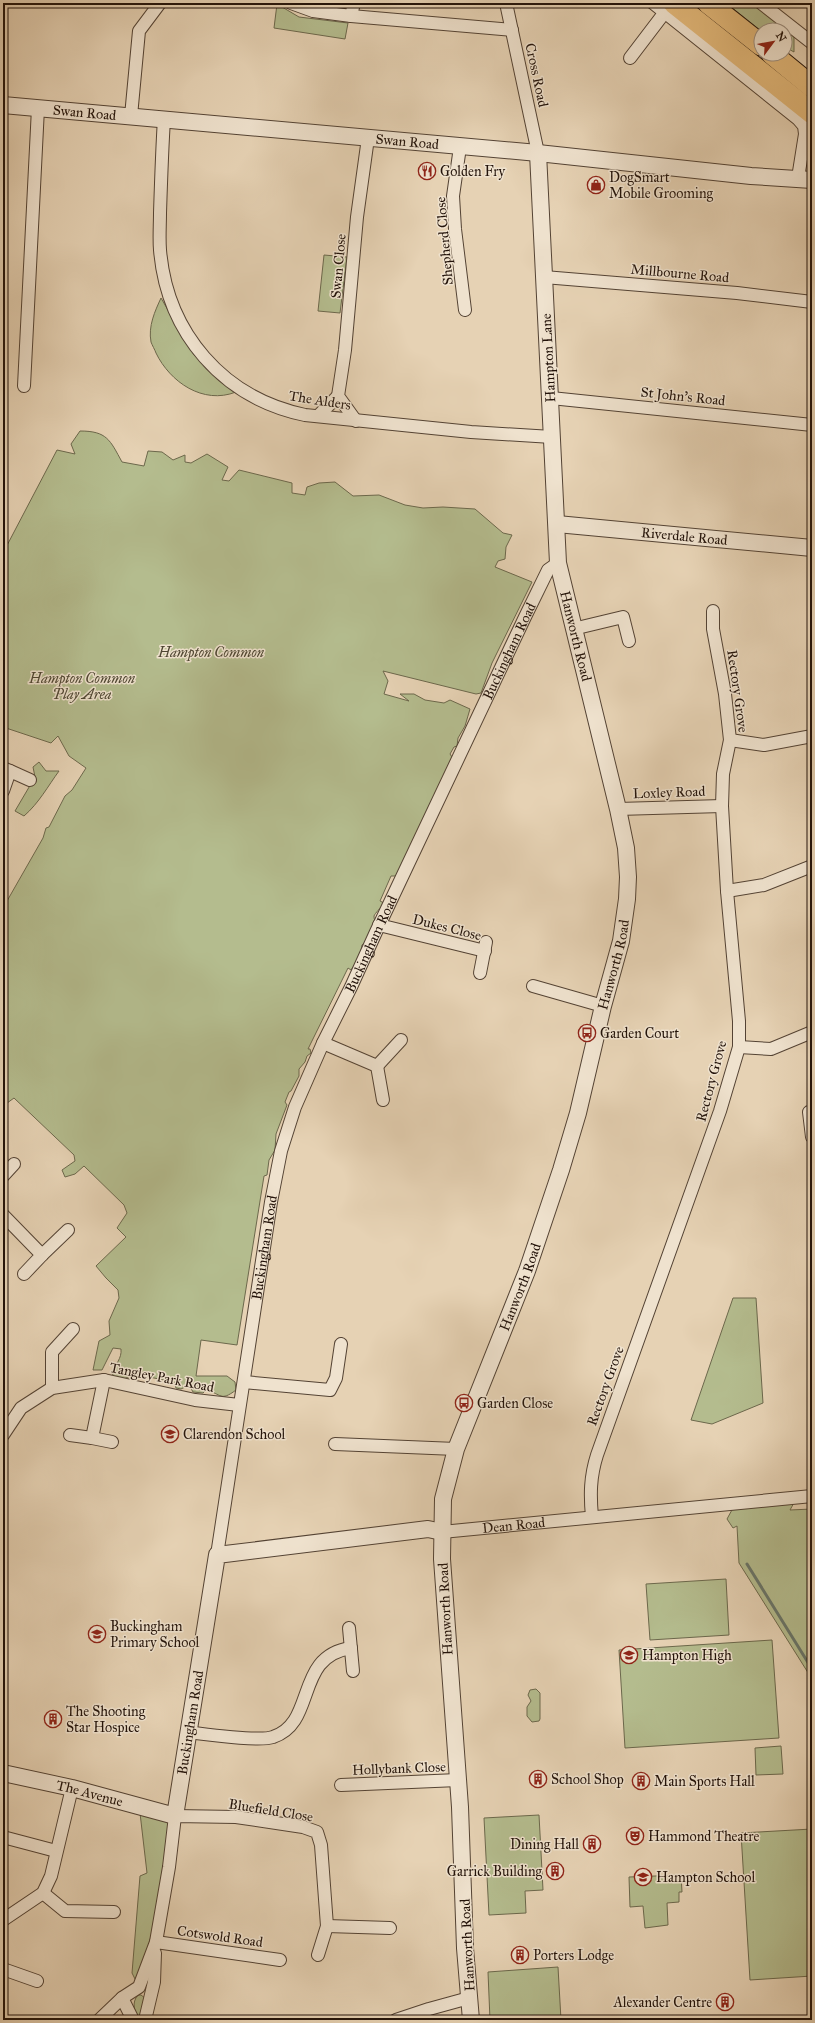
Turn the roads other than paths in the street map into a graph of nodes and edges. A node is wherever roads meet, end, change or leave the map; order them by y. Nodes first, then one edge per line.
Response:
1 (160, 3) edge
2 (291, 3) edge
3 (354, 3) edge
4 (506, 3) edge
5 (653, 3) edge
6 (708, 3) edge
7 (761, 3) edge
8 (670, 8) edge
9 (351, 16) junction
10 (512, 30) junction
11 (810, 37) edge
12 (753, 39) edge
13 (630, 58) dead end
14 (782, 62) edge
15 (807, 81) edge
16 (3, 105) edge
17 (38, 108) junction
18 (812, 112) edge
19 (131, 116) junction
20 (164, 119) junction
21 (368, 138) junction
22 (460, 147) junction
23 (538, 153) junction
24 (805, 179) edge
25 (544, 277) junction
26 (812, 302) edge
27 (465, 310) dead end
28 (24, 386) dead end
29 (338, 396) junction
30 (551, 398) junction
31 (318, 416) junction
32 (356, 421) junction
33 (812, 425) edge
34 (552, 437) junction
35 (557, 524) junction
36 (812, 548) edge
37 (558, 563) junction
38 (712, 611) dead end
39 (573, 629) junction
40 (629, 641) dead end
41 (812, 736) edge
42 (730, 740) junction
43 (7, 769) edge
44 (30, 780) dead end
45 (3, 791) edge
46 (722, 806) junction
47 (618, 809) junction
48 (812, 866) edge
49 (727, 891) junction
50 (379, 925) junction
51 (480, 973) dead end
52 (533, 986) dead end
53 (603, 1006) junction
54 (812, 1032) edge
55 (401, 1040) dead end
56 (323, 1043) junction
57 (739, 1047) junction
58 (377, 1066) junction
59 (383, 1100) dead end
60 (809, 1112) dead end
61 (812, 1128) edge
62 (812, 1137) edge
63 (14, 1164) dead end
64 (3, 1176) edge
65 (3, 1215) edge
66 (68, 1230) dead end
67 (42, 1255) junction
68 (24, 1274) dead end
69 (73, 1329) dead end
70 (341, 1344) dead end
71 (104, 1380) junction
72 (244, 1382) junction
73 (52, 1388) junction
74 (240, 1405) junction
75 (3, 1435) edge
76 (70, 1435) dead end
77 (92, 1438) junction
78 (112, 1442) dead end
79 (336, 1444) dead end
80 (456, 1449) junction
81 (812, 1496) edge
82 (592, 1517) junction
83 (442, 1532) junction
84 (216, 1555) junction
85 (350, 1628) dead end
86 (351, 1648) junction
87 (353, 1671) dead end
88 (187, 1732) junction
89 (3, 1774) edge
90 (458, 1780) junction
91 (341, 1785) dead end
92 (72, 1788) junction
93 (175, 1816) junction
94 (3, 1837) edge
95 (56, 1851) junction
96 (43, 1893) junction
97 (114, 1912) dead end
98 (3, 1920) edge
99 (327, 1926) junction
100 (390, 1928) dead end
101 (156, 1942) junction
102 (318, 1955) dead end
103 (280, 1960) dead end
104 (3, 1969) edge
105 (37, 1981) dead end
106 (154, 1986) junction
107 (139, 1987) junction
108 (122, 1998) junction
109 (469, 1998) junction
110 (99, 2020) edge
111 (133, 2020) edge
112 (145, 2020) edge
113 (396, 2020) edge
114 (471, 2020) edge

1 - 19 street
2 - 9 street
3 - 9 street
4 - 10 street, Cross Road
5 - 8 street
6 - 12 highway
7 - 11 street
8 - 13 street
8 - 18 highway
8 - 24 street
9 - 10 street
10 - 23 street, Cross Road
14 - 15 highway
16 - 17 street, Swan Road
17 - 19 street, Swan Road
17 - 28 street
19 - 20 street, Swan Road
20 - 21 street, Swan Road
20 - 31 street, The Alders
21 - 22 street, Swan Road
21 - 29 street, Swan Close
22 - 23 street, Swan Road
22 - 27 street, Shepherd Close
23 - 24 street, Swan Road
23 - 25 street, Hampton Lane
25 - 26 street, Millbourne Road
25 - 30 street, Hampton Lane
29 - 31 street
29 - 32 street
30 - 33 street, St John's Road
30 - 34 street, Hampton Lane
31 - 32 street, The Alders
32 - 34 street, The Alders
34 - 35 street, Hampton Lane
35 - 36 street, Riverdale Road
35 - 37 street, Hampton Lane
37 - 39 street, Hanworth Road
37 - 50 street, Buckingham Road
38 - 42 street, Rectory Grove
39 - 40 street
39 - 47 street, Hanworth Road
41 - 42 street
42 - 46 street, Rectory Grove
43 - 44 street
43 - 45 street
46 - 47 street, Loxley Road
46 - 49 street, Rectory Grove
47 - 53 street, Hanworth Road
48 - 49 street
49 - 57 street, Rectory Grove
50 - 51 street, Dukes Close
50 - 56 street, Buckingham Road
52 - 53 street
53 - 80 street, Hanworth Road
54 - 57 street
55 - 58 street
56 - 58 street
56 - 72 street, Buckingham Road
57 - 82 street, Rectory Grove
58 - 59 street
60 - 61 street
61 - 62 street
63 - 64 street
65 - 67 street
66 - 67 street
67 - 68 street
69 - 73 street
70 - 72 street
71 - 73 street, Tangley Park Road
71 - 74 street, Tangley Park Road
71 - 77 street
72 - 74 street, Buckingham Road
73 - 75 street, Tangley Park Road
74 - 84 street, Buckingham Road
76 - 77 street
77 - 78 street
79 - 80 street
80 - 83 street, Hanworth Road
81 - 82 street, Dean Road
82 - 83 street, Dean Road
83 - 84 street, Dean Road
83 - 90 street, Hanworth Road
84 - 88 street, Buckingham Road
85 - 86 street
86 - 87 street
86 - 88 street
88 - 93 street, Buckingham Road
89 - 92 street, The Avenue
90 - 91 street, Hollybank Close
90 - 109 street, Hanworth Road
92 - 93 street, The Avenue
92 - 95 street
93 - 99 street, Bluefield Close
93 - 101 street, Buckingham Road
94 - 95 street
95 - 96 street
96 - 97 street
96 - 98 street
99 - 100 street
99 - 102 street, Bluefield Close
101 - 103 street, Cotswold Road
101 - 106 street
101 - 107 street, Buckingham Road
104 - 105 street
106 - 107 street
106 - 112 street
107 - 108 street
108 - 110 street
108 - 111 street
109 - 113 street
109 - 114 street, Hanworth Road

